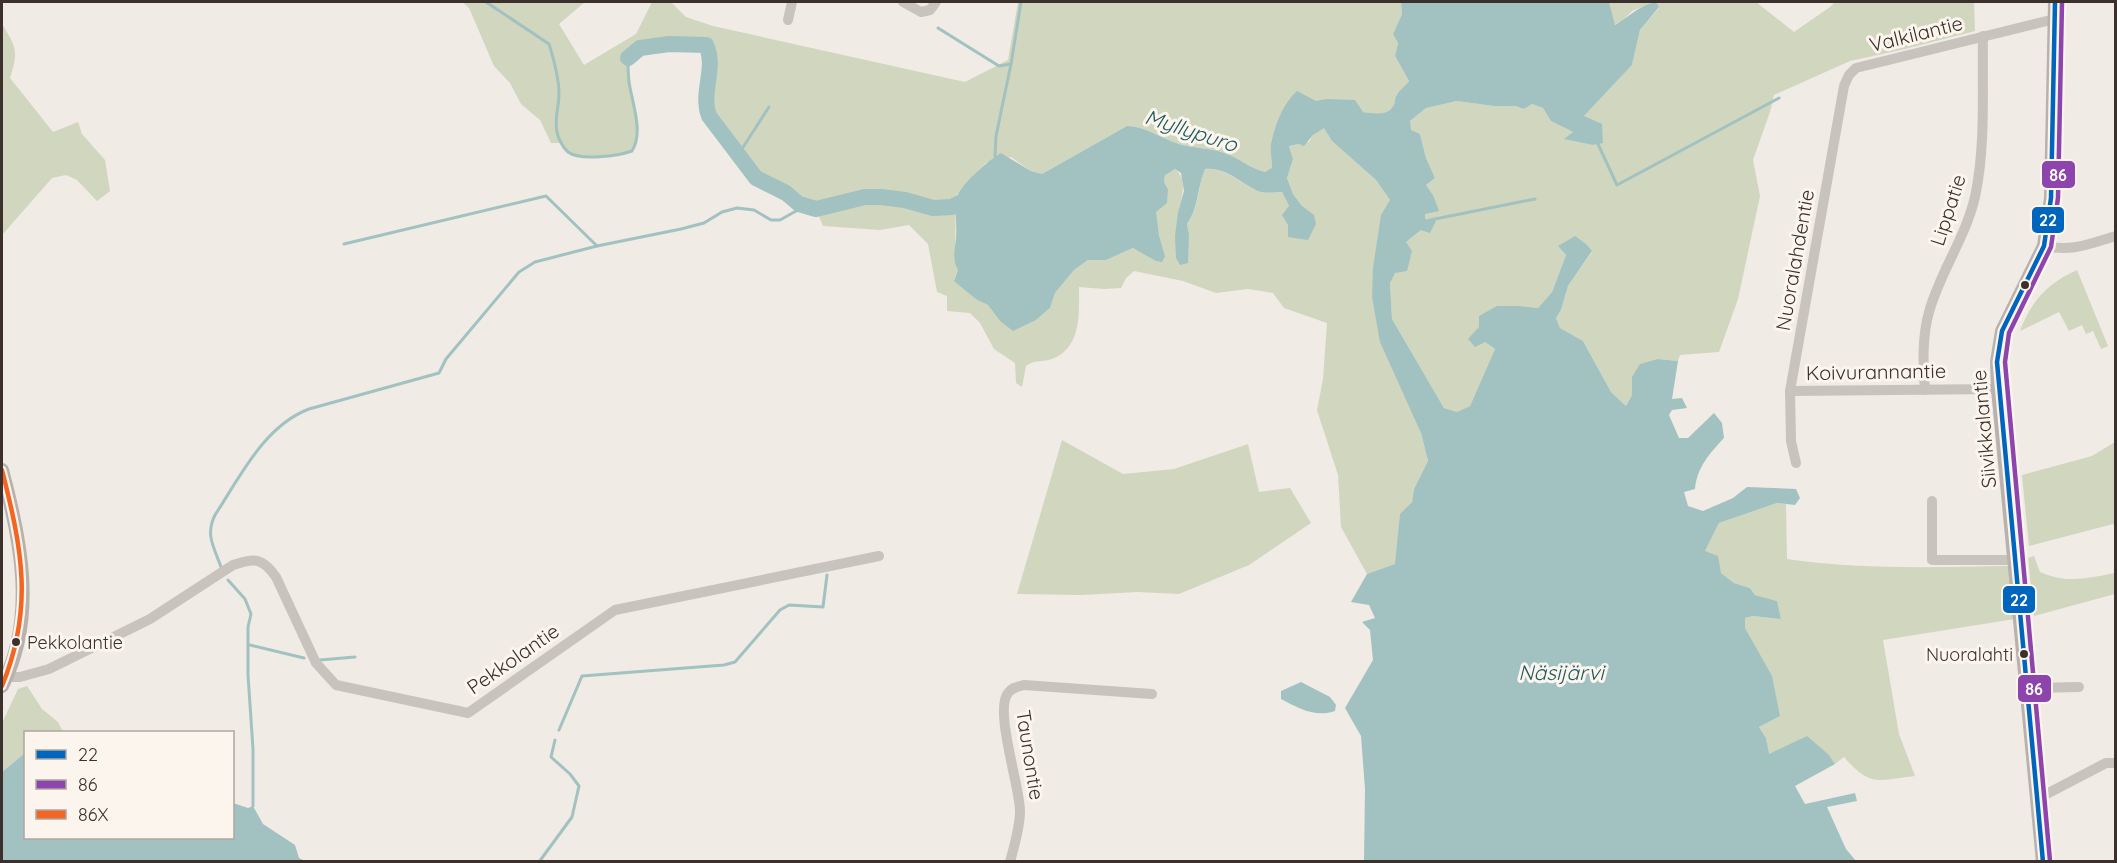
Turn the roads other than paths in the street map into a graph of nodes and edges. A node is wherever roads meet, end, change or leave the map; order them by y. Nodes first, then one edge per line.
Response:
1 (792, 2) edge
2 (903, 2) edge
3 (936, 2) edge
4 (2055, 2) edge
5 (2055, 19) junction
6 (788, 20) dead end
7 (1983, 36) junction
8 (1856, 68) joint
9 (2115, 236) edge
10 (2044, 246) junction
11 (1998, 389) junction
12 (1924, 390) junction
13 (1790, 391) junction
14 (1796, 463) dead end
15 (2, 470) edge
16 (1932, 501) dead end
17 (879, 556) dead end
18 (2015, 560) junction
19 (4, 682) edge
20 (2079, 687) dead end
21 (2027, 688) junction
22 (1152, 694) dead end
23 (2115, 763) edge
24 (2037, 799) junction
25 (1010, 861) edge
26 (2043, 861) edge

1 - 6 street
2 - 3 street
4 - 5 main road, Siivikkalantie
5 - 7 street, Valkilantie
5 - 10 main road, Siivikkalantie
7 - 8 street, Valkilantie
7 - 12 street, Lippatie
8 - 13 street, Nuoralahdentie
9 - 10 street
10 - 11 main road, Siivikkalantie
11 - 12 street, Koivurannantie
11 - 18 main road, Siivikkalantie
12 - 13 street, Koivurannantie
13 - 14 street, Nuoralahdentie
15 - 19 main road
16 - 18 street
17 - 19 street, Pekkolantie
18 - 21 main road, Siivikkalantie
20 - 21 street
21 - 24 main road, Siivikkalantie
22 - 25 street, Taunontie
23 - 24 street
24 - 26 main road, Siivikkalantie

